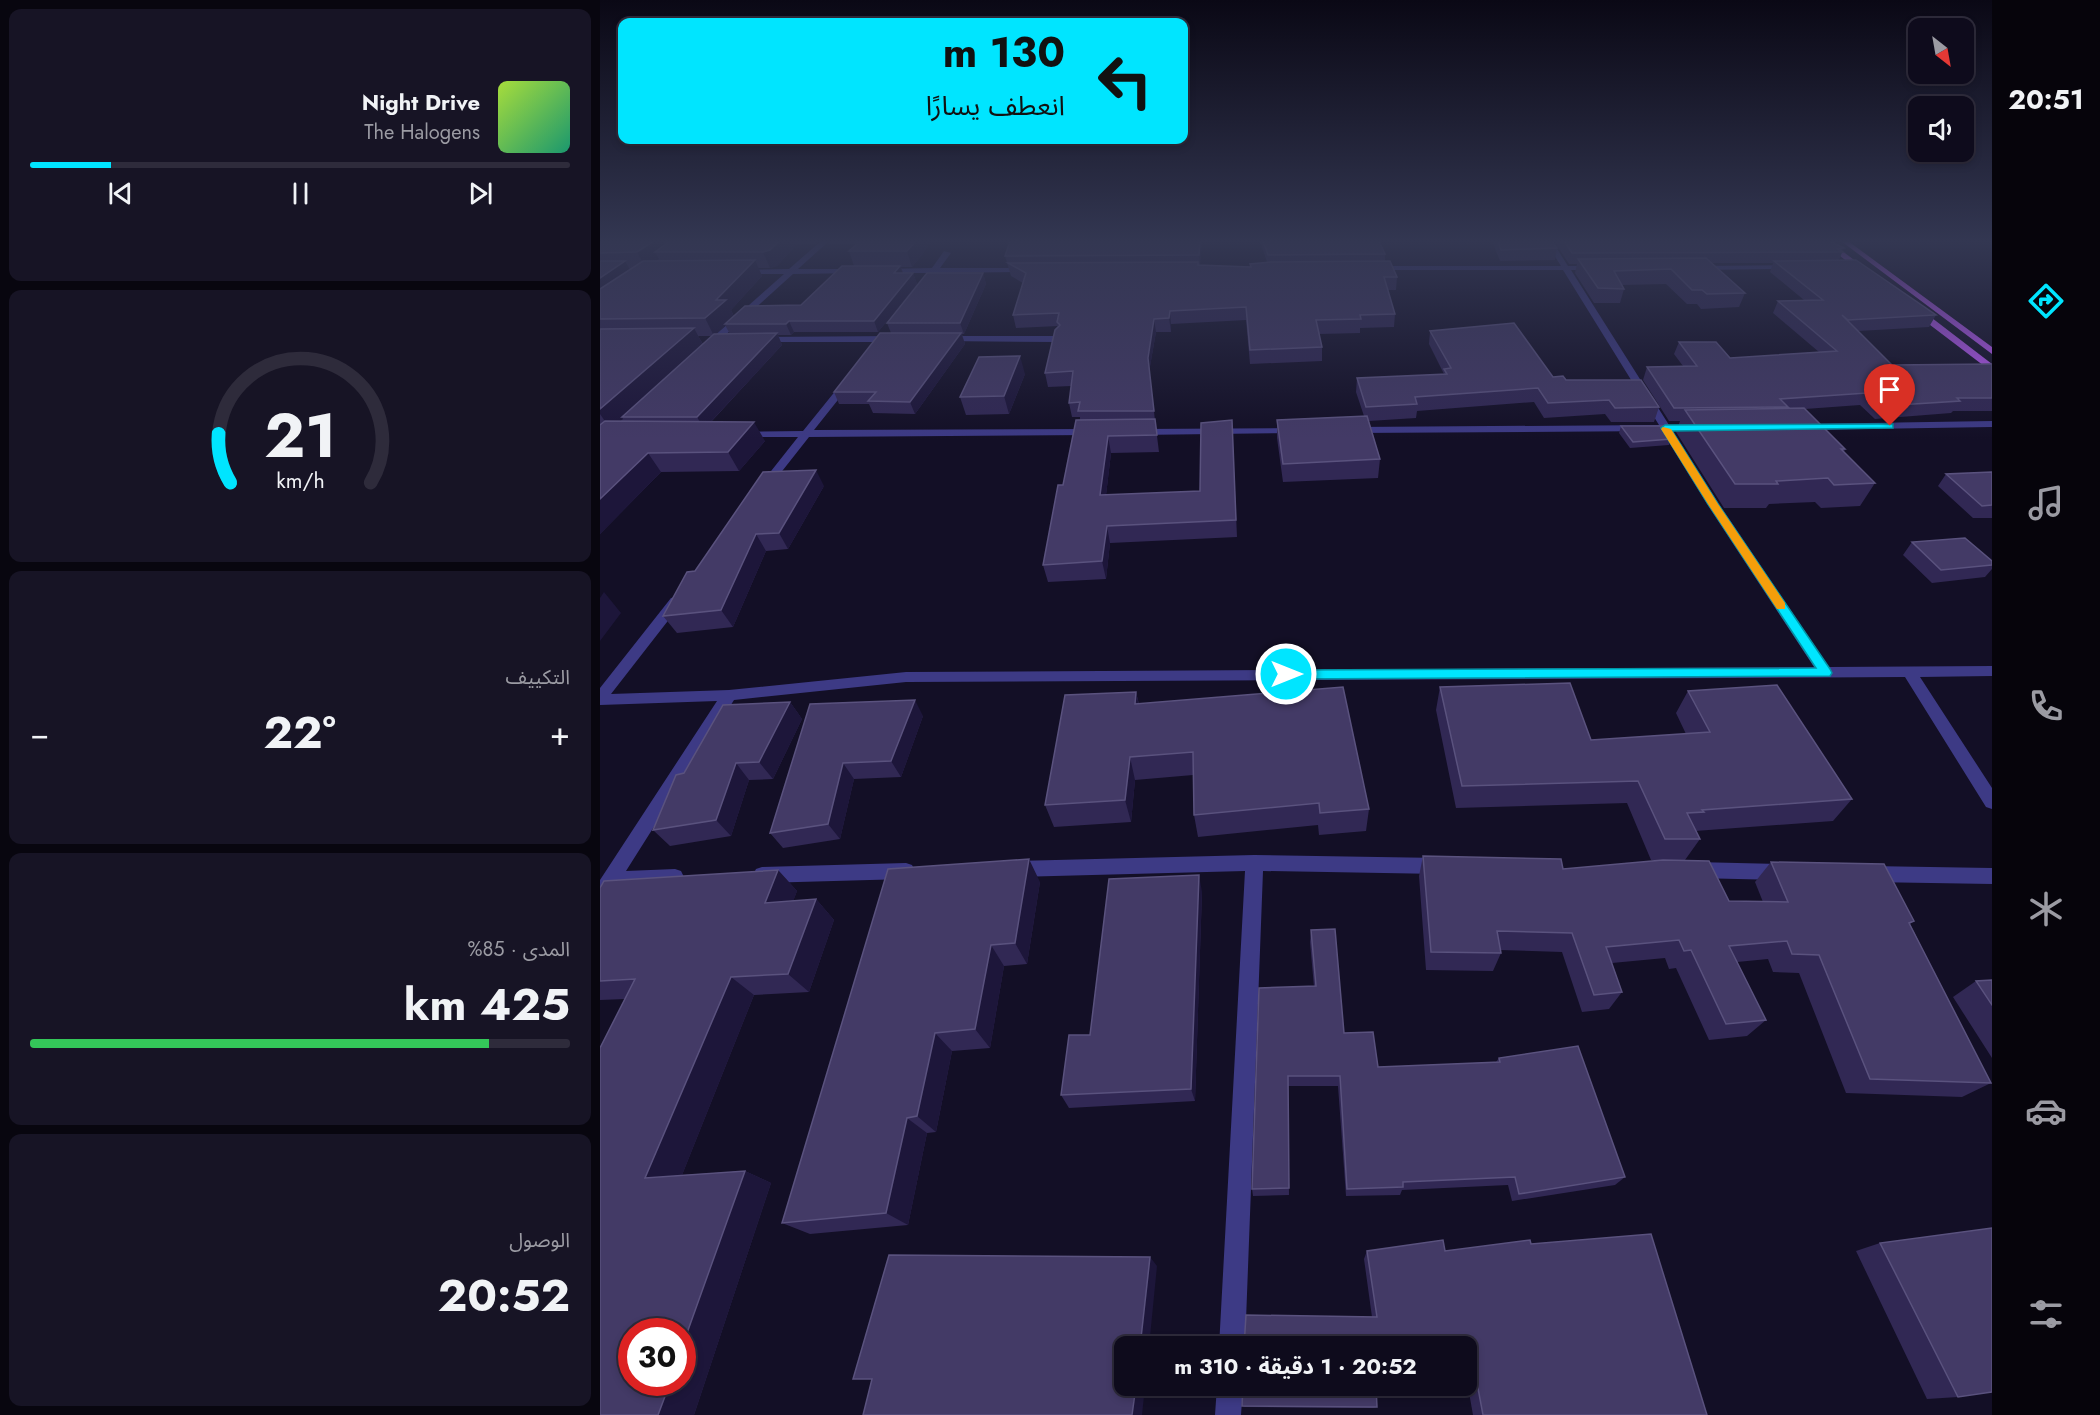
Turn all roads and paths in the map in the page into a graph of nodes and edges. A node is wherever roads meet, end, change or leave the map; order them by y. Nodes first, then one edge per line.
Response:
1 (752, 307) edge
2 (1590, 307) edge
3 (1911, 307) edge
4 (1933, 307) edge
5 (904, 339) edge
6 (939, 339) edge
7 (1056, 339) edge
8 (703, 340) edge
9 (715, 340) junction
10 (727, 340) edge
11 (750, 340) edge
12 (1992, 351) edge
13 (698, 356) edge
14 (858, 368) edge
15 (1992, 369) edge
16 (1992, 424) edge
17 (1797, 427) edge
18 (1665, 428) junction
19 (1713, 428) edge
20 (1342, 430) edge
21 (1307, 431) edge
22 (1109, 432) edge
23 (1120, 432) edge
24 (806, 434) junction
25 (727, 435) edge
26 (755, 500) edge
27 (681, 594) edge
28 (1992, 670) edge
29 (1909, 671) junction
30 (1826, 673) junction
31 (729, 695) junction
32 (600, 699) edge
33 (1992, 802) edge
34 (1254, 863) junction
35 (1456, 866) edge
36 (992, 869) edge
37 (1682, 870) edge
38 (921, 871) edge
39 (1802, 872) edge
40 (1849, 873) edge
41 (742, 876) edge
42 (1992, 876) edge
43 (695, 877) edge
44 (612, 879) junction
45 (600, 896) edge
46 (1232, 1336) edge
47 (1229, 1396) edge
48 (1228, 1415) edge

1 - 9 street
2 - 18 street
3 - 15 main road
4 - 12 main road
5 - 11 street
6 - 7 street
8 - 9 street
9 - 10 street
9 - 13 street
14 - 24 street
16 - 17 street
18 - 19 street
18 - 20 street
18 - 30 street
21 - 23 street
22 - 24 street
24 - 25 street
24 - 26 street
27 - 32 street
28 - 29 street
29 - 30 street
29 - 33 street
30 - 31 street
31 - 32 street
31 - 44 street
34 - 35 street
34 - 36 street
34 - 46 street
37 - 39 street
38 - 41 street
40 - 42 street
43 - 44 street
44 - 45 street
47 - 48 street

